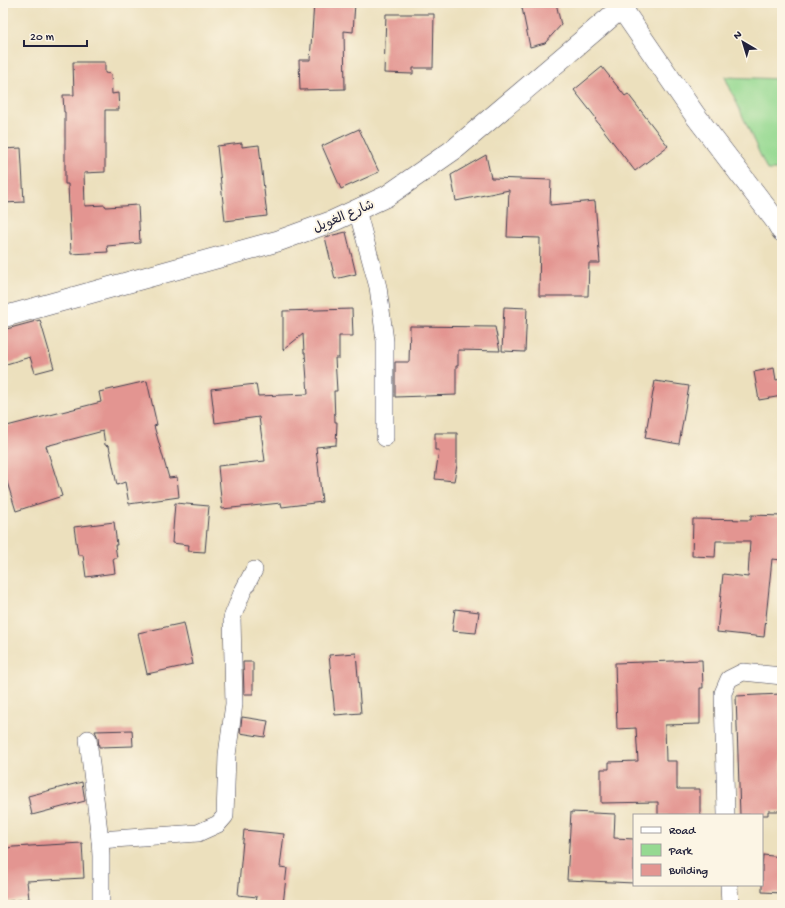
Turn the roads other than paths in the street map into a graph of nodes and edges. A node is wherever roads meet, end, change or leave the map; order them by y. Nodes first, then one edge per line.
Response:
1 (622, 4) edge
2 (357, 210) junction
3 (782, 231) edge
4 (3, 317) edge
5 (385, 438) dead end
6 (254, 570) dead end
7 (782, 676) edge
8 (88, 739) dead end
9 (726, 814) edge
10 (100, 840) junction
11 (729, 886) edge
12 (101, 905) edge
13 (730, 905) edge

1 - 2 street, شارع الغويل
1 - 3 street
2 - 4 street, شارع الغويل
2 - 5 street
6 - 10 street
7 - 9 street
8 - 10 street
10 - 12 street
11 - 13 street

